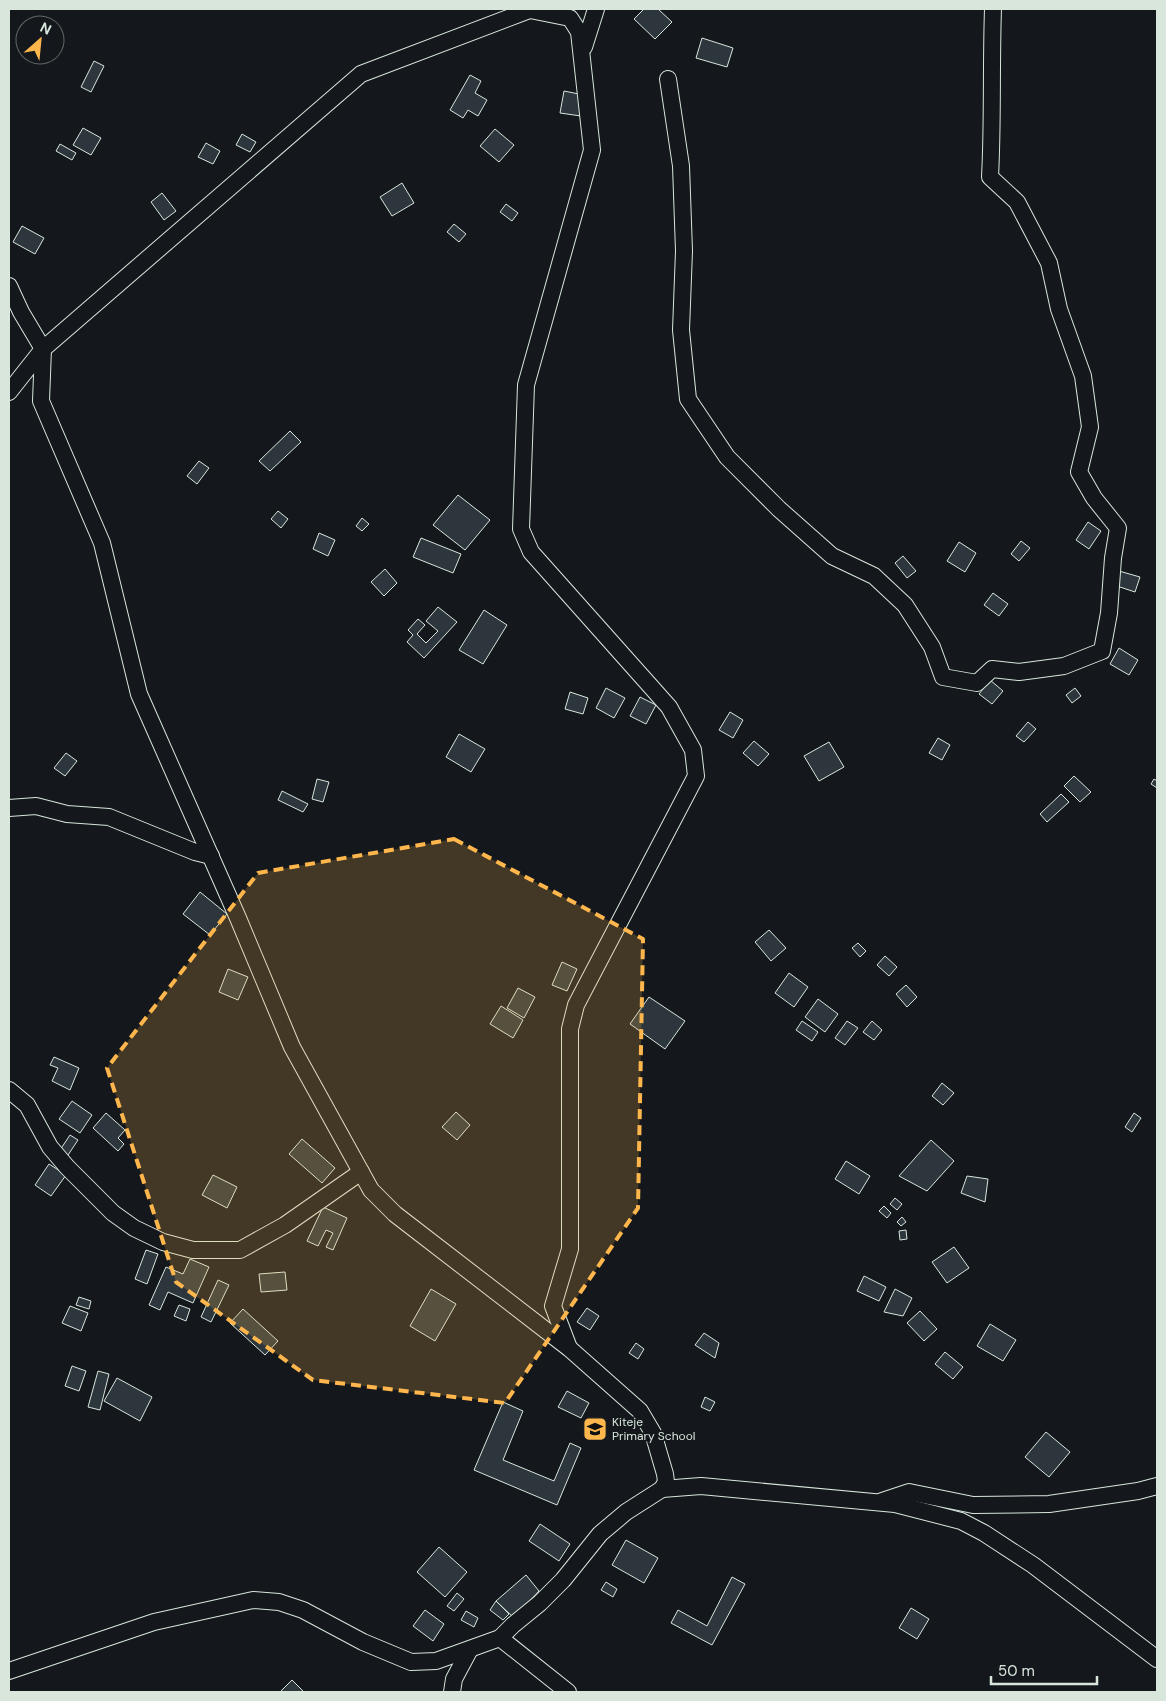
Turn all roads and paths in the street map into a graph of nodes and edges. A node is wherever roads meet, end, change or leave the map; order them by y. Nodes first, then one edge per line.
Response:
1 (531, 9) edge
2 (596, 9) edge
3 (992, 9) edge
4 (582, 54) junction
5 (668, 79) dead end
6 (9, 286) edge
7 (43, 349) junction
8 (9, 392) edge
9 (9, 808) edge
10 (211, 856) junction
11 (9, 1090) edge
12 (361, 1172) junction
13 (570, 1349) junction
14 (1157, 1486) edge
15 (662, 1489) junction
16 (878, 1503) junction
17 (500, 1638) junction
18 (469, 1651) junction
19 (1157, 1659) edge
20 (9, 1671) edge
21 (452, 1692) edge
22 (568, 1692) edge

1 - 4 street
1 - 7 street
2 - 4 street
3 - 5 street
4 - 13 street
6 - 7 street
7 - 8 street
7 - 10 street
9 - 10 street
10 - 12 street
11 - 12 street
12 - 13 street
13 - 15 street
14 - 16 street
15 - 16 street
15 - 17 street
16 - 19 street
17 - 18 street
17 - 22 street
18 - 20 street
18 - 21 street

